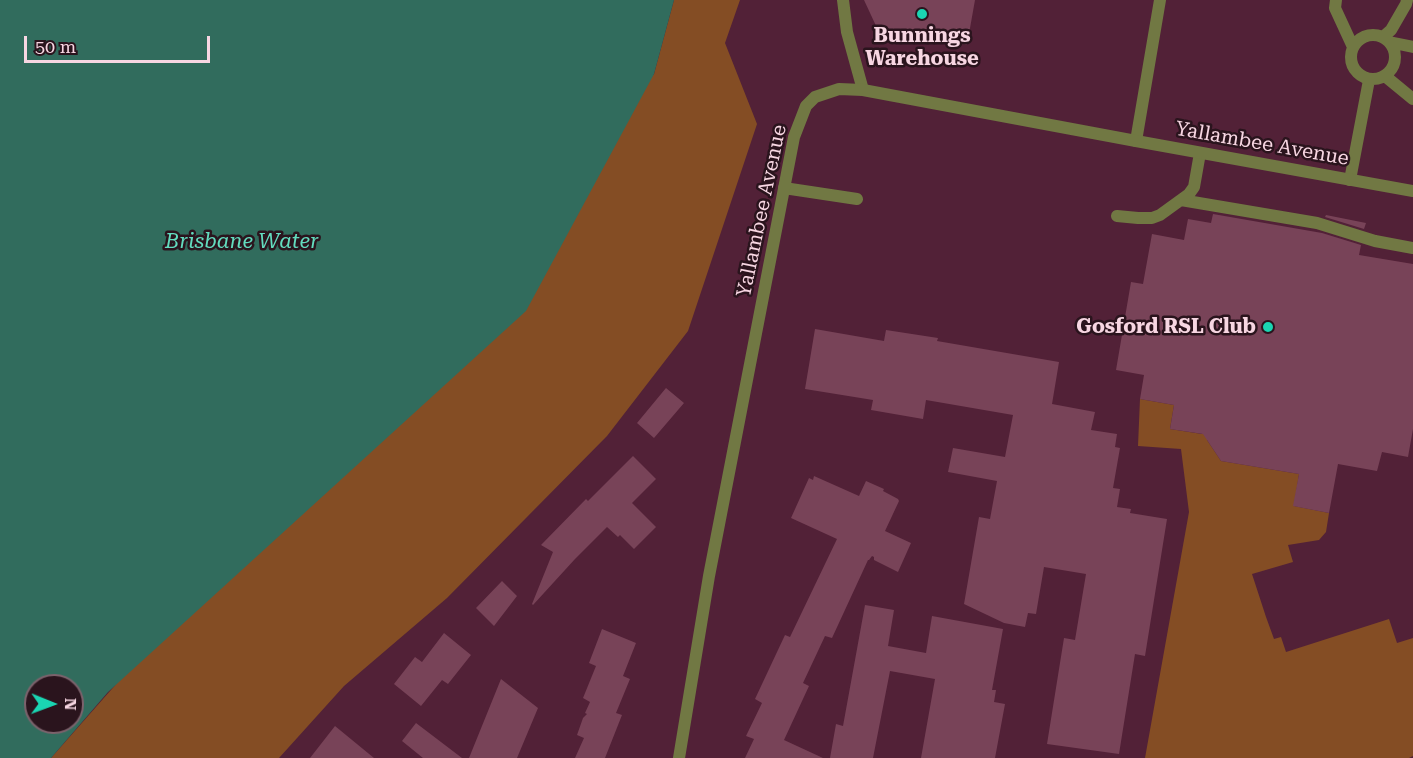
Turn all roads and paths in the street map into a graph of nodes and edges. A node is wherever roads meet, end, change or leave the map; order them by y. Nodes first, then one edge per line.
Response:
1 (843, 0) edge
2 (1160, 0) edge
3 (1336, 0) edge
4 (1407, 0) edge
5 (1386, 40) junction
6 (1413, 47) edge
7 (1353, 48) junction
8 (1385, 76) junction
9 (1369, 80) junction
10 (863, 90) junction
11 (1413, 99) edge
12 (1136, 141) junction
13 (1200, 153) junction
14 (1350, 180) junction
15 (784, 188) junction
16 (1413, 191) edge
17 (857, 199) dead end
18 (1181, 201) junction
19 (1118, 216) dead end
20 (1413, 248) edge
21 (679, 758) edge

1 - 10 street
2 - 12 street
3 - 7 street
4 - 5 street
5 - 6 street
5 - 7 street
5 - 8 street
7 - 9 street
8 - 9 street
8 - 11 street
9 - 14 street
10 - 12 street, Yallambee Avenue
10 - 15 street, Yallambee Avenue
12 - 13 street, Yallambee Avenue
13 - 14 street, Yallambee Avenue
13 - 18 street
14 - 16 street, Yallambee Avenue
15 - 17 street
15 - 21 street, Yallambee Avenue
18 - 19 street
18 - 20 street

